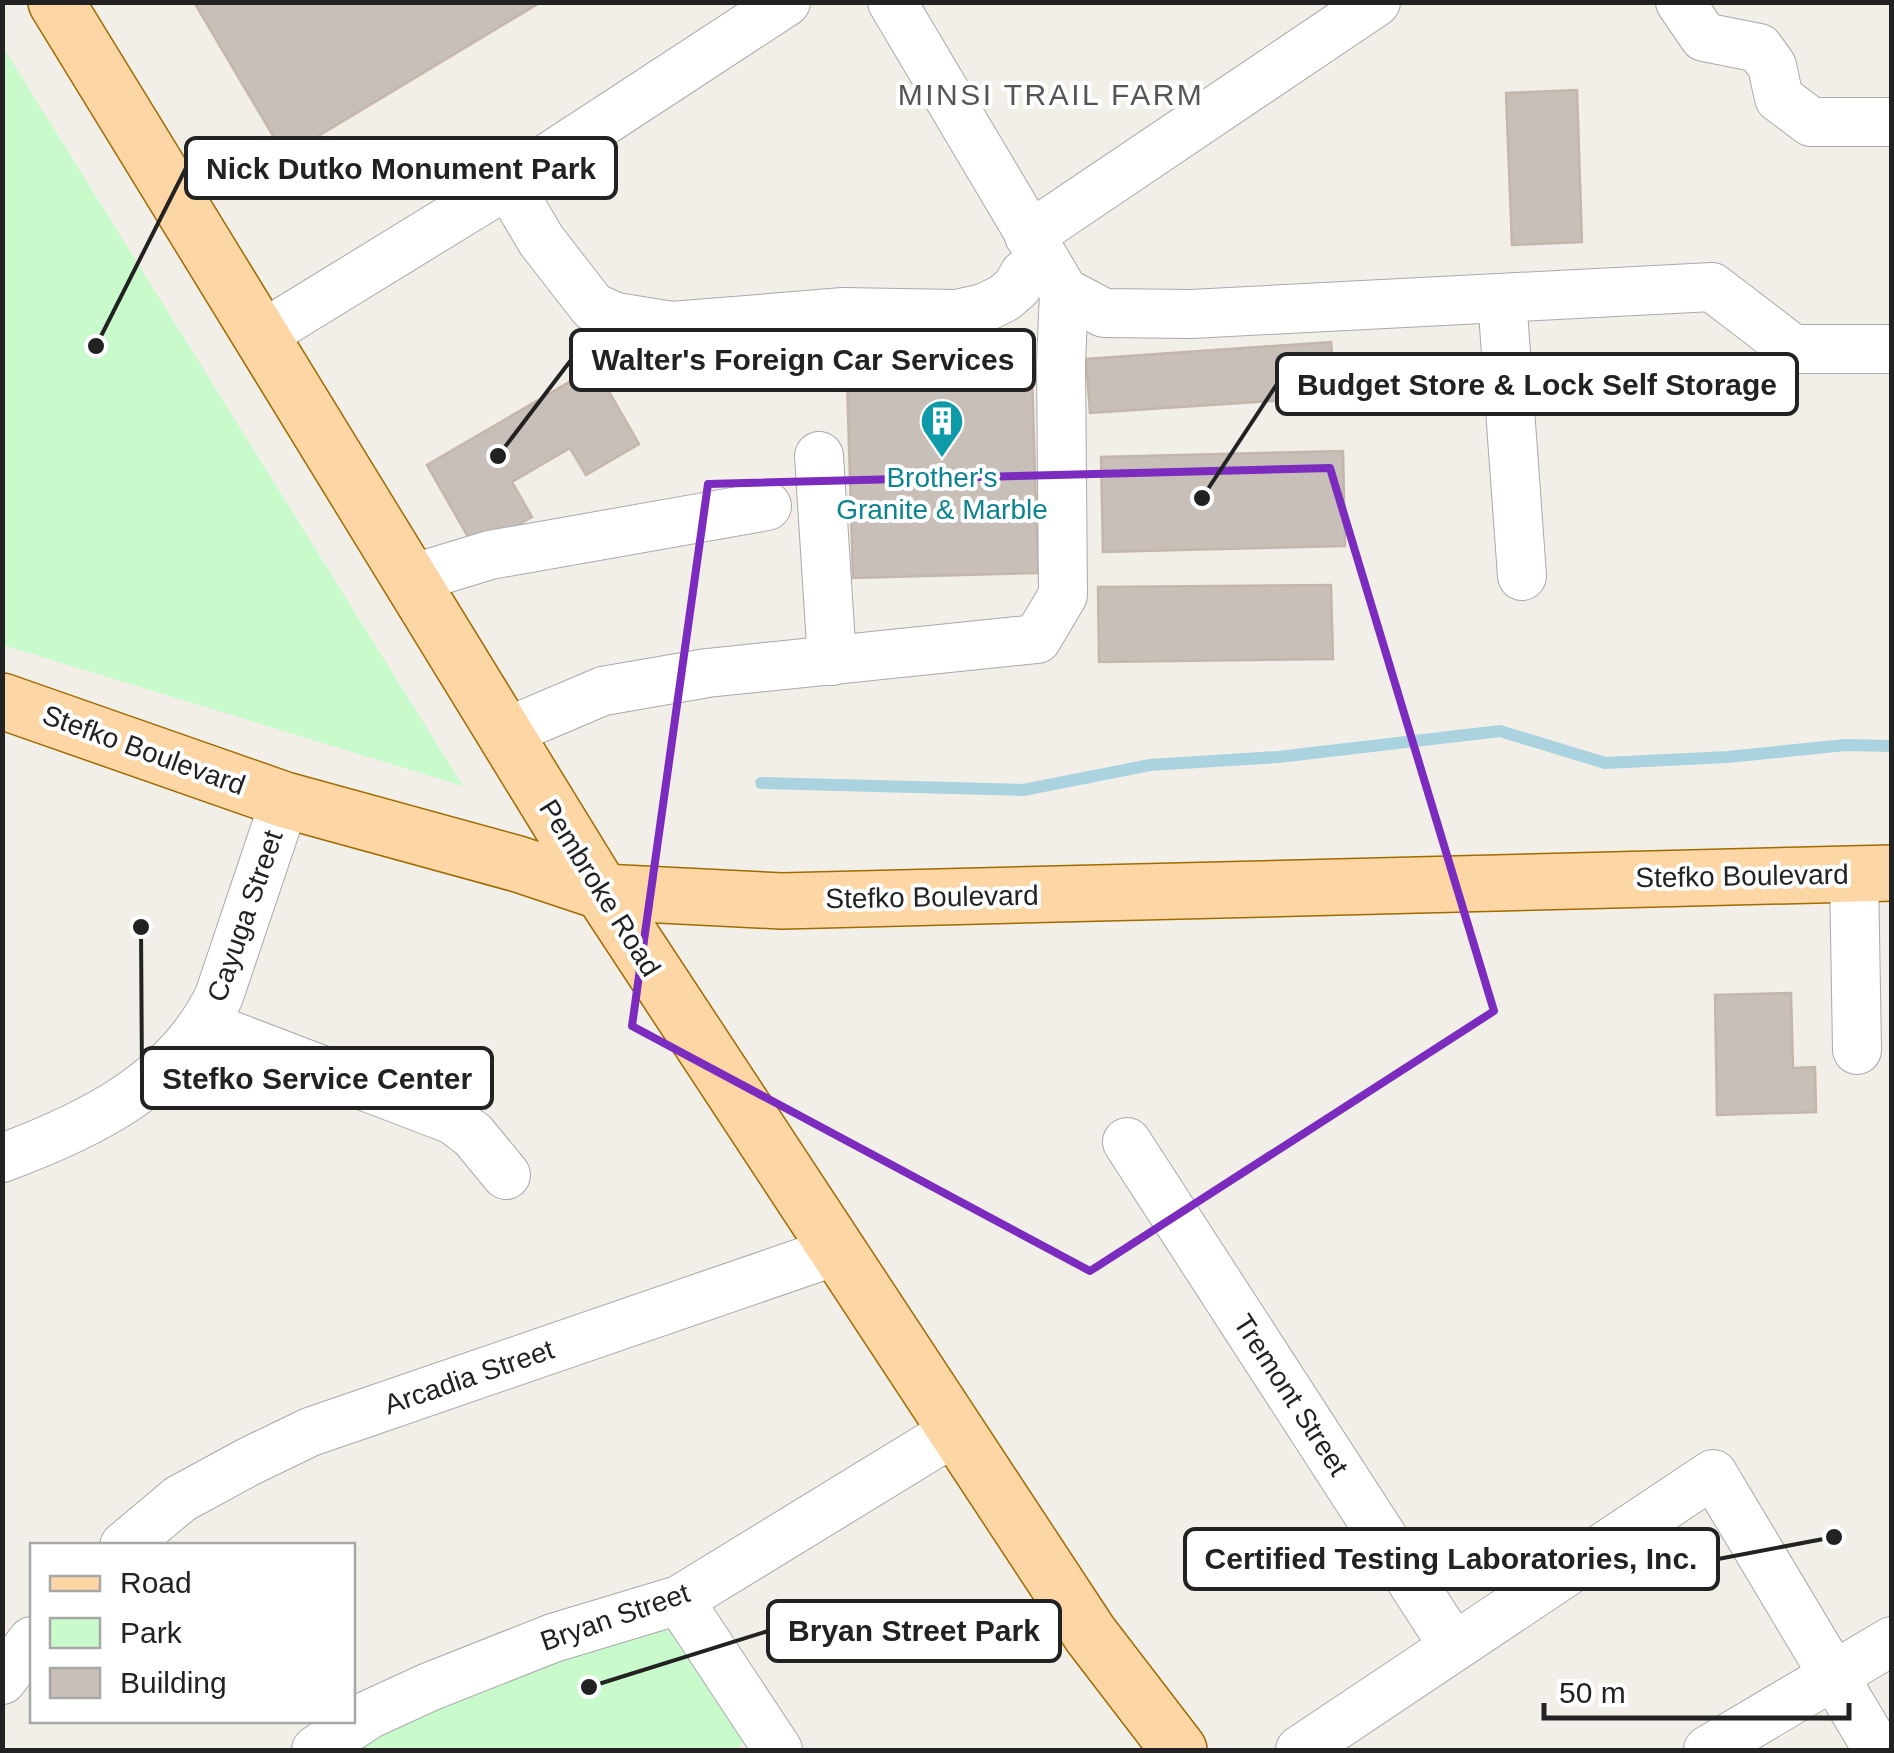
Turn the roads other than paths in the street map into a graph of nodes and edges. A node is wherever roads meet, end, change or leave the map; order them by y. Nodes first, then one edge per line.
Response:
1 (56, 2) edge
2 (786, 2) edge
3 (892, 2) edge
4 (1376, 2) edge
5 (1680, 2) edge
6 (1892, 122) edge
7 (508, 184) junction
8 (1045, 262) junction
9 (1502, 298) junction
10 (262, 335) junction
11 (1892, 349) edge
12 (819, 456) dead end
13 (767, 506) dead end
14 (1522, 576) dead end
15 (412, 579) junction
16 (832, 660) junction
17 (2, 701) edge
18 (504, 733) junction
19 (285, 800) junction
20 (1873, 873) edge
21 (602, 892) junction
22 (204, 1025) junction
23 (1857, 1050) dead end
24 (1127, 1142) dead end
25 (2, 1158) edge
26 (506, 1175) dead end
27 (836, 1251) junction
28 (955, 1431) junction
29 (128, 1543) edge
30 (679, 1600) junction
31 (1892, 1640) edge
32 (30, 1644) edge
33 (1454, 1647) junction
34 (1834, 1677) junction
35 (2, 1680) edge
36 (773, 1749) edge
37 (316, 1750) edge
38 (1179, 1750) edge
39 (1300, 1750) edge
40 (1708, 1750) edge
41 (1878, 1750) edge

1 - 10 main road, Pembroke Road
2 - 7 street
3 - 8 street
4 - 8 street
5 - 6 street
7 - 8 street
7 - 10 street
8 - 9 street
8 - 16 street
9 - 11 street
9 - 14 street
10 - 15 main road, Pembroke Road
12 - 16 street
13 - 15 street
15 - 18 main road, Pembroke Road
16 - 18 street
17 - 19 main road, Stefko Boulevard
18 - 21 main road, Pembroke Road
19 - 21 main road, Stefko Boulevard
19 - 22 street, Cayuga Street
20 - 21 main road, Stefko Boulevard
20 - 23 street
21 - 27 main road, Pembroke Road
22 - 25 street, Cayuga Street
22 - 26 street
24 - 33 street, Tremont Street
27 - 28 main road, Pembroke Road
27 - 29 street, Arcadia Street
28 - 30 street, Bryan Street
28 - 38 main road, Pembroke Road
30 - 36 street
30 - 37 street, Bryan Street
31 - 34 street
32 - 35 street
33 - 34 street
33 - 39 street
34 - 40 street
34 - 41 street

